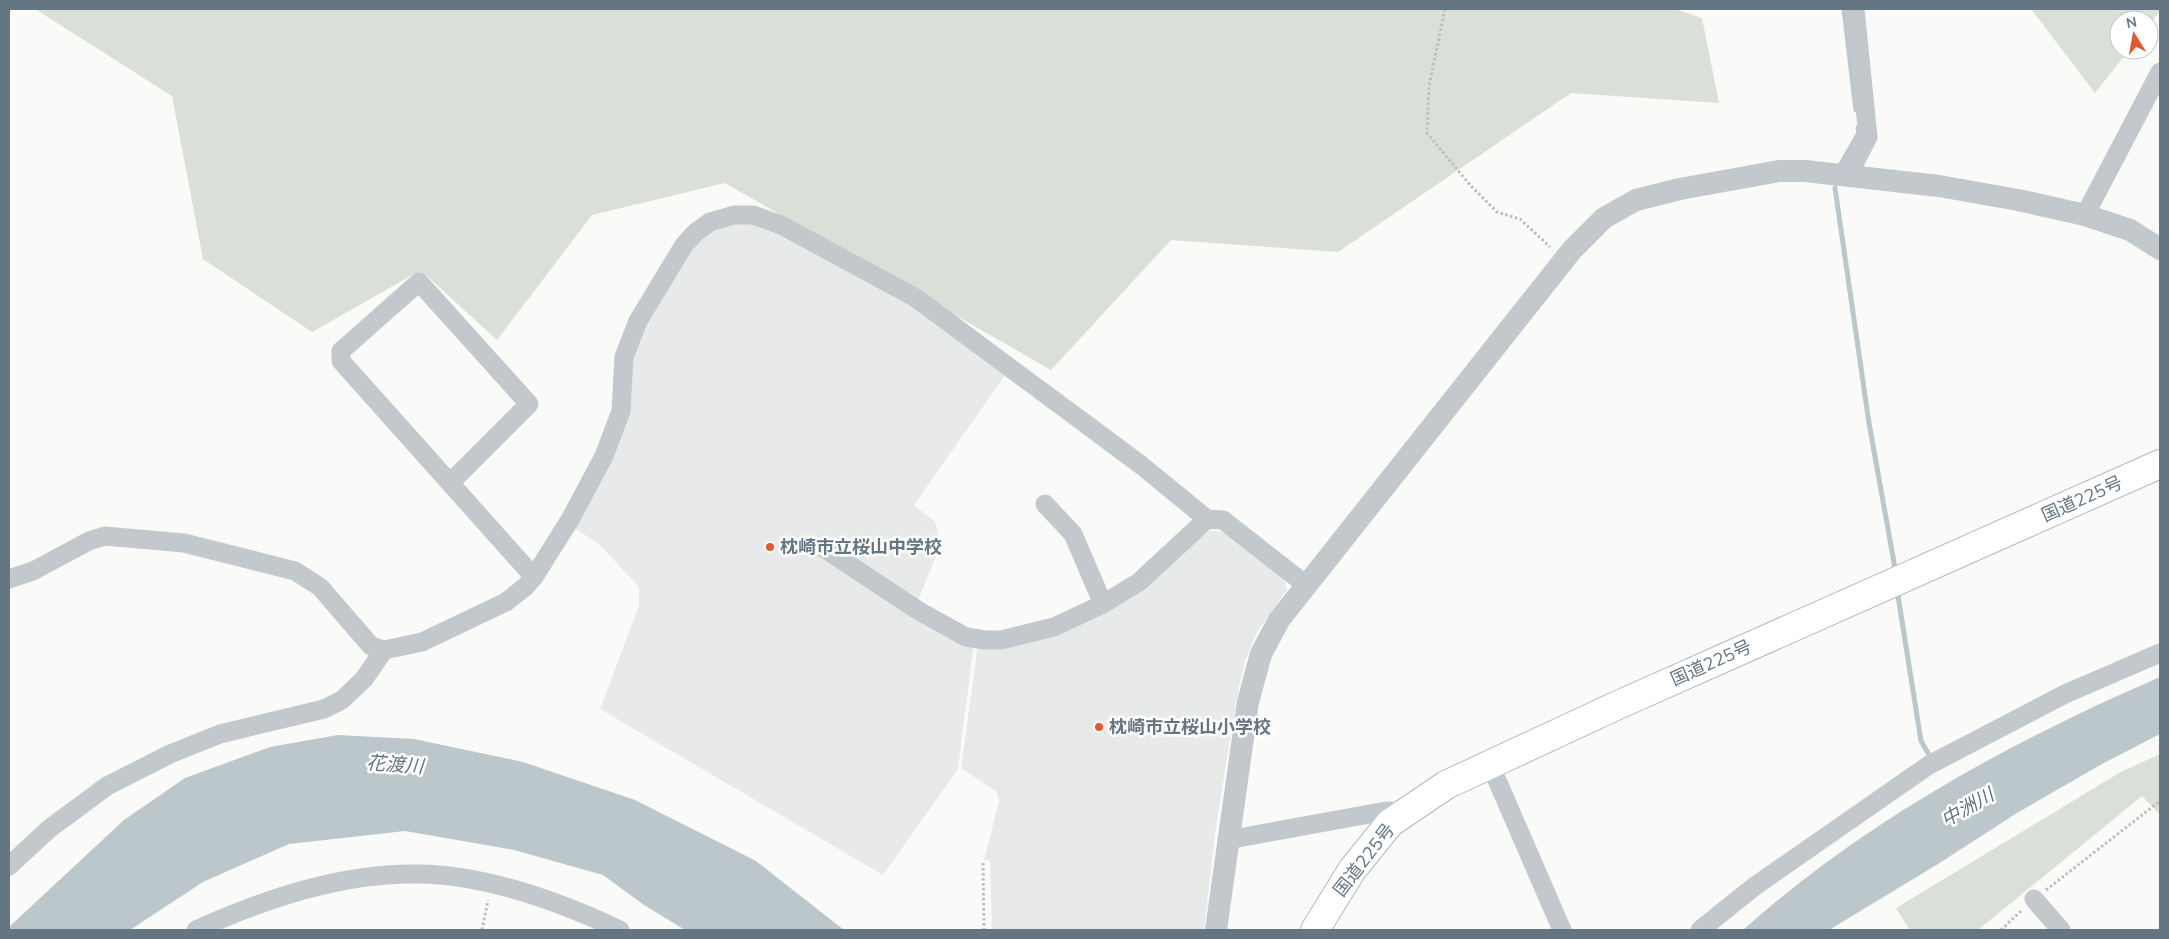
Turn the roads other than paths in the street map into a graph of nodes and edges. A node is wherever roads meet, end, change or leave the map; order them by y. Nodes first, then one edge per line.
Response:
1 (1854, 9) edge
2 (2160, 72) edge
3 (1848, 176) junction
4 (2085, 215) junction
5 (2160, 249) edge
6 (2160, 464) edge
7 (450, 483) junction
8 (1045, 504) dead end
9 (1207, 519) junction
10 (822, 547) dead end
11 (534, 577) junction
12 (9, 579) edge
13 (1306, 584) junction
14 (1102, 604) junction
15 (384, 650) junction
16 (2160, 653) edge
17 (1490, 764) junction
18 (1407, 812) junction
19 (1227, 840) junction
20 (9, 866) edge
21 (2034, 900) road end
22 (196, 930) edge
23 (620, 930) edge
24 (1216, 930) edge
25 (1315, 930) edge
26 (1562, 930) edge
27 (1700, 930) edge
28 (2061, 930) edge

1 - 3 street
2 - 4 street
3 - 4 street
3 - 13 street
4 - 5 street
6 - 17 highway, 国道225号
7 - 7 street
7 - 11 street
8 - 14 street
9 - 11 street
9 - 13 street
9 - 14 street
10 - 14 street
11 - 15 street
12 - 15 street
13 - 19 street
15 - 20 street
16 - 27 street
17 - 18 highway, 国道225号
17 - 26 street
18 - 19 street
18 - 25 highway, 国道225号
19 - 24 street
21 - 28 street
22 - 23 street

